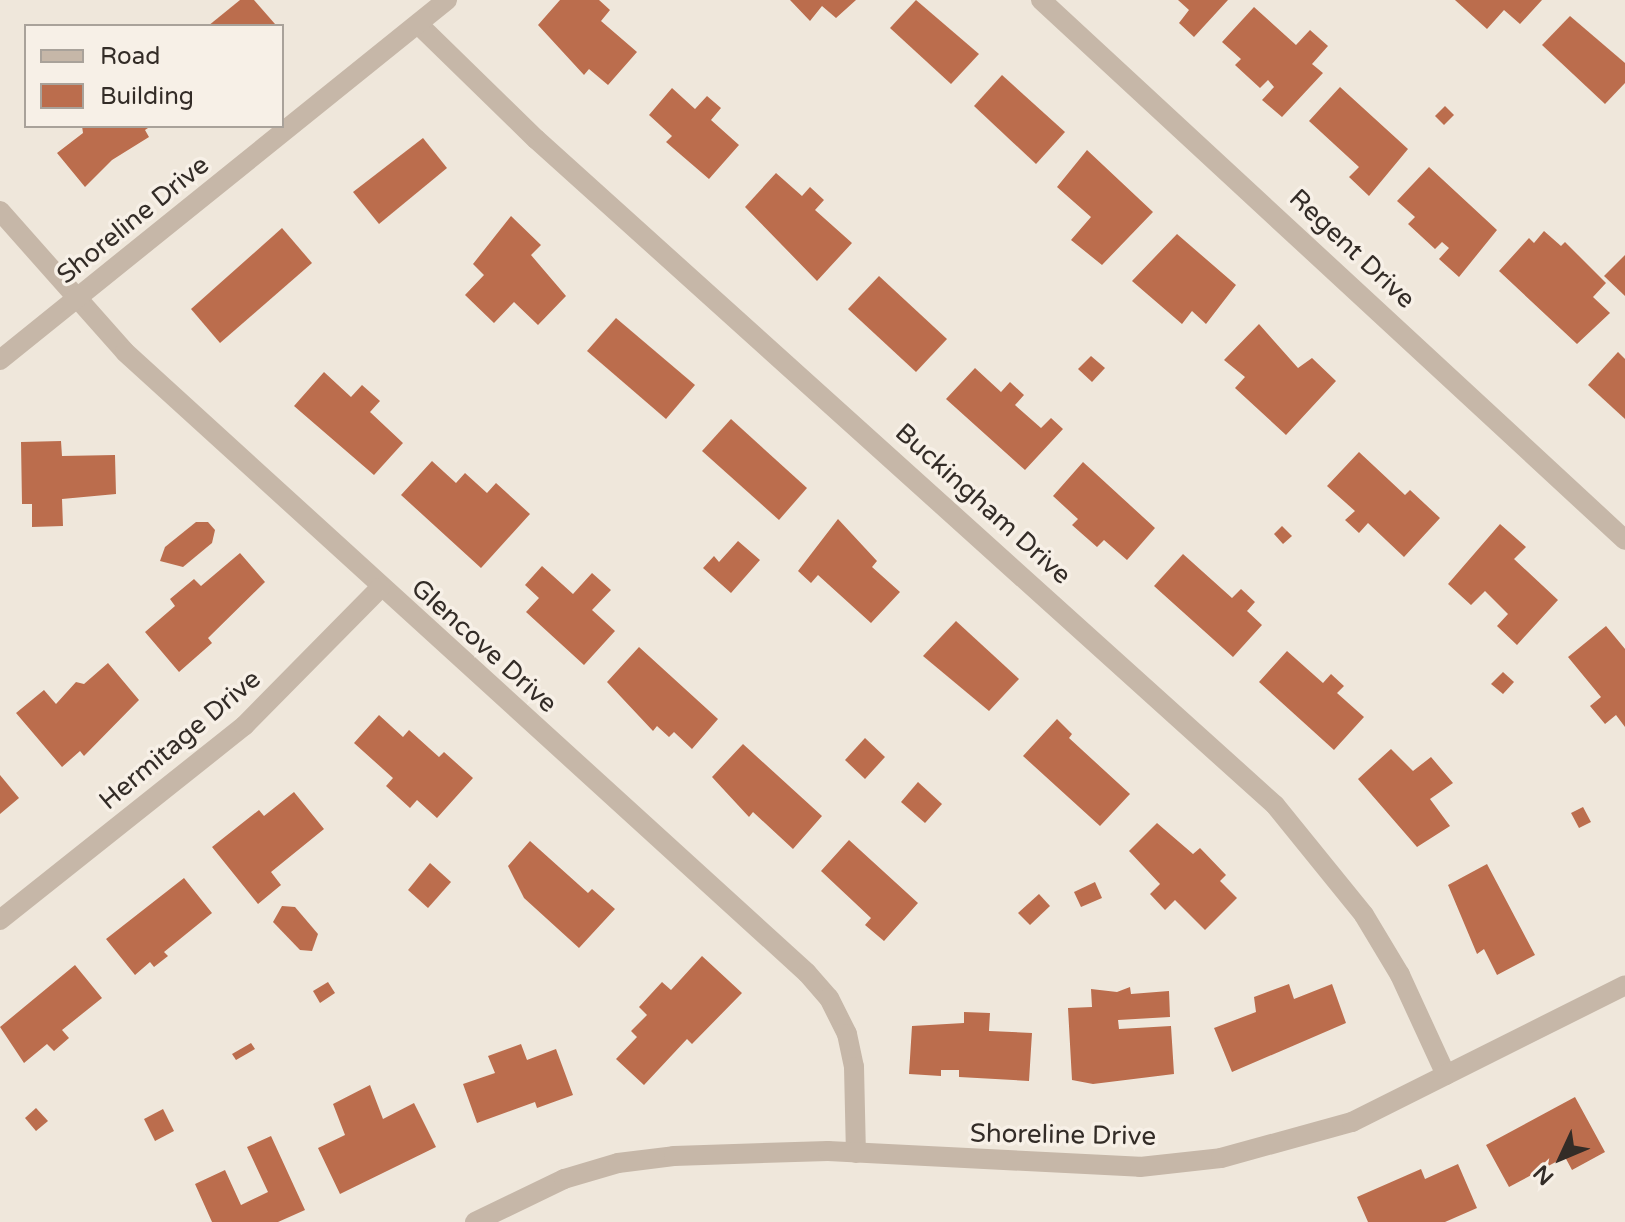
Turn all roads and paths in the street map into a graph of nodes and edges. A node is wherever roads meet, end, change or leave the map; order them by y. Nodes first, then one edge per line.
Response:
1 (447, 0) edge
2 (1041, 0) edge
3 (418, 24) junction
4 (0, 211) edge
5 (75, 300) junction
6 (0, 360) edge
7 (1625, 540) edge
8 (380, 588) junction
9 (0, 920) edge
10 (1625, 985) edge
11 (1446, 1075) junction
12 (856, 1153) junction
13 (475, 1222) edge

1 - 3 street, Shoreline Drive
2 - 7 street, Regent Drive
3 - 5 street, Shoreline Drive
3 - 11 street, Buckingham Drive
4 - 5 street, Glencove Drive
5 - 6 street, Shoreline Drive
5 - 8 street, Glencove Drive
8 - 9 street, Hermitage Drive
8 - 12 street, Glencove Drive
10 - 11 street, Shoreline Drive
11 - 12 street, Shoreline Drive
12 - 13 street, Shoreline Drive

